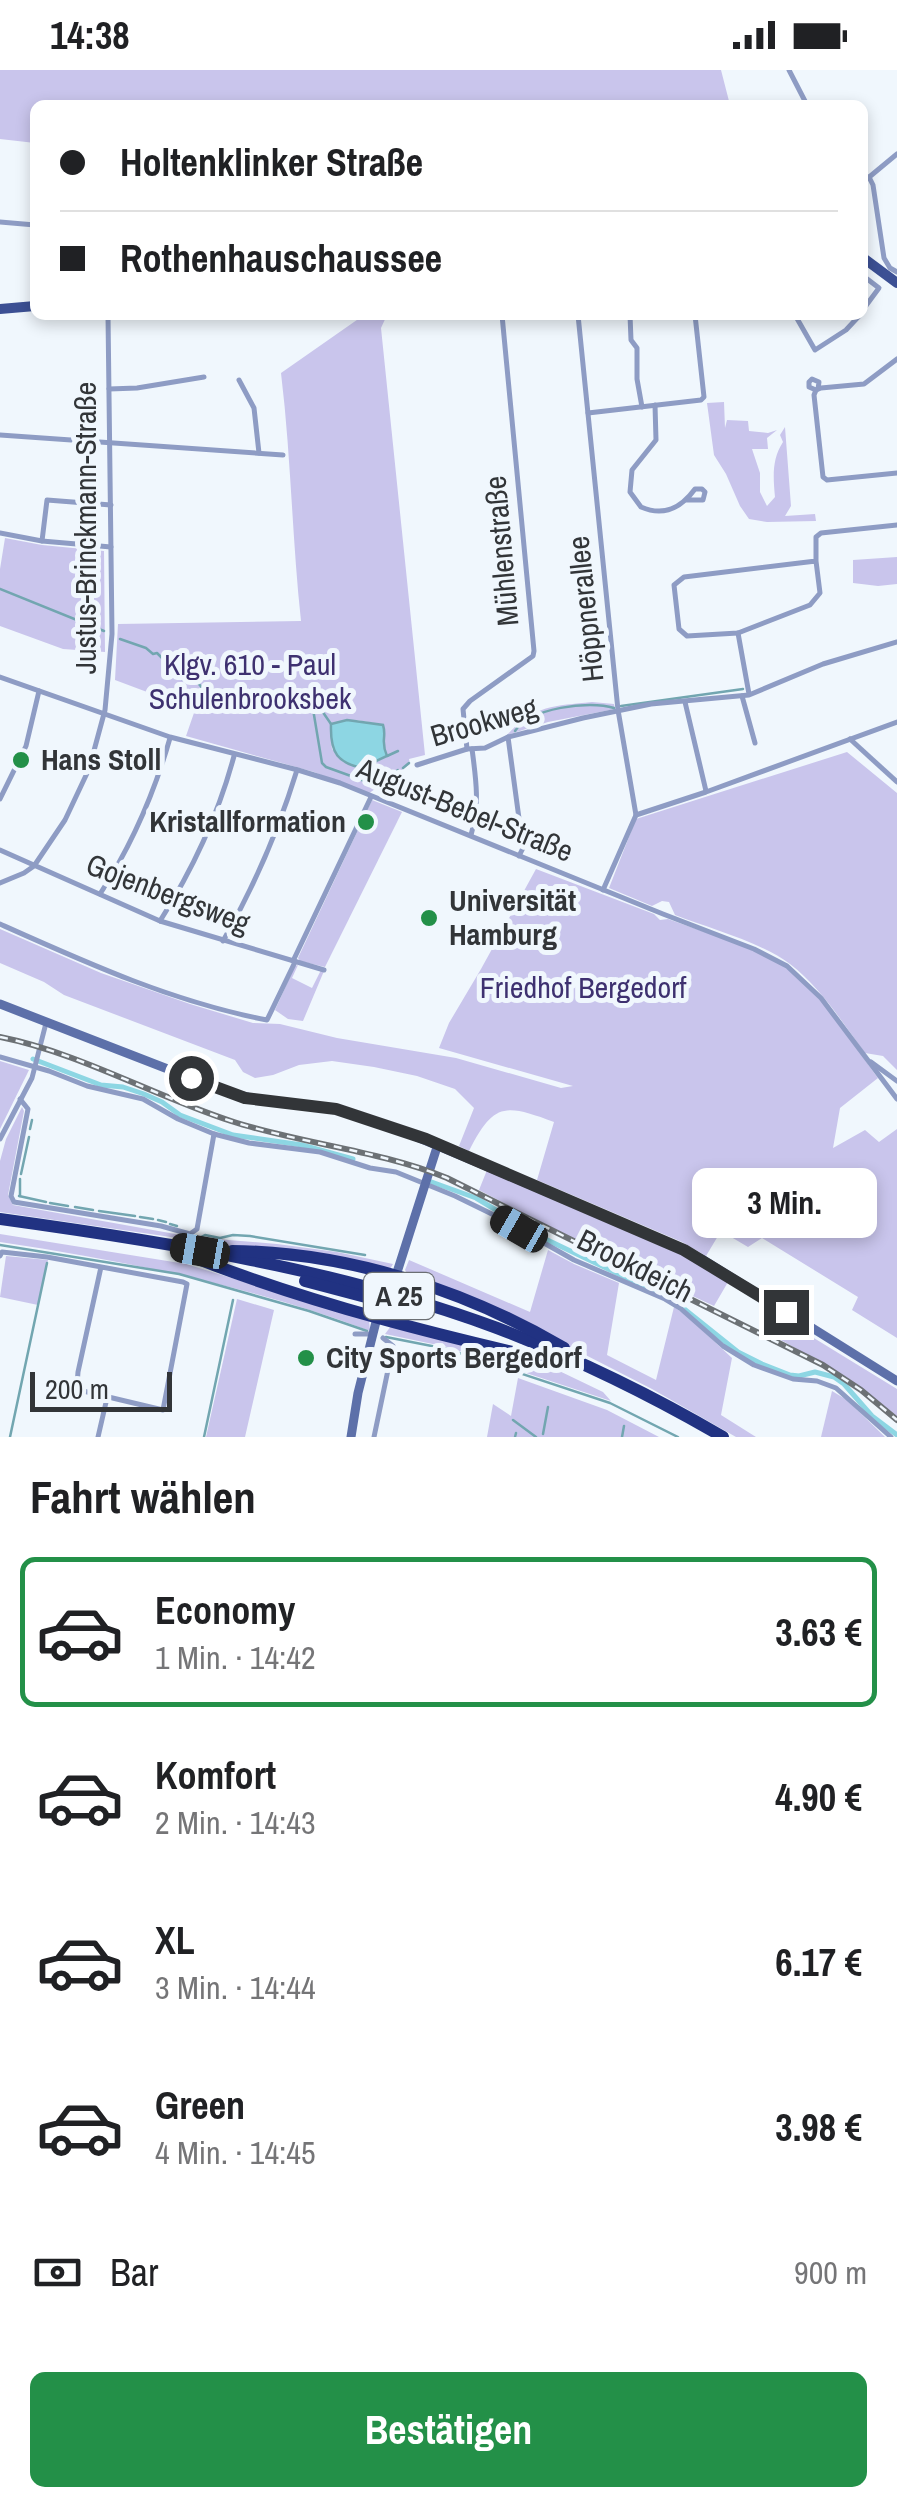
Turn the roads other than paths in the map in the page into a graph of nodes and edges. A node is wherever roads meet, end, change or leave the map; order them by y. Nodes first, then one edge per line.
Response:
1 (789, 70) edge
2 (804, 100) edge
3 (897, 154) edge
4 (869, 177) joint
5 (0, 222) edge
6 (30, 225) edge
7 (868, 261) edge
8 (897, 272) edge
9 (868, 280) edge
10 (897, 283) edge
11 (868, 303) edge
12 (30, 306) edge
13 (0, 309) edge
14 (108, 320) edge
15 (502, 320) edge
16 (579, 320) edge
17 (630, 320) edge
18 (696, 320) edge
19 (798, 320) edge
20 (855, 320) edge
21 (897, 359) edge
22 (204, 376) dead end
23 (239, 380) dead end
24 (109, 390) junction
25 (654, 405) junction
26 (642, 406) junction
27 (588, 413) junction
28 (0, 435) edge
29 (110, 444) junction
30 (259, 453) junction
31 (283, 455) dead end
32 (897, 473) edge
33 (686, 500) dead end
34 (111, 505) junction
35 (897, 525) edge
36 (0, 533) edge
37 (42, 541) junction
38 (111, 547) junction
39 (816, 561) junction
40 (738, 633) junction
41 (897, 642) edge
42 (0, 678) edge
43 (40, 692) junction
44 (746, 695) junction
45 (685, 702) junction
46 (618, 710) junction
47 (104, 714) junction
48 (897, 722) edge
49 (170, 737) junction
50 (508, 737) junction
51 (850, 739) junction
52 (754, 743) dead end
53 (470, 749) junction
54 (235, 755) junction
55 (417, 765) dead end
56 (298, 770) junction
57 (897, 782) edge
58 (706, 792) junction
59 (372, 796) junction
60 (0, 799) edge
61 (636, 815) junction
62 (471, 835) junction
63 (0, 850) edge
64 (520, 856) junction
65 (34, 866) junction
66 (0, 883) edge
67 (603, 890) junction
68 (100, 894) junction
69 (160, 921) junction
70 (0, 924) edge
71 (223, 941) junction
72 (294, 962) junction
73 (324, 970) dead end
74 (0, 1004) edge
75 (46, 1023) junction
76 (0, 1057) edge
77 (868, 1061) junction
78 (36, 1067) junction
79 (897, 1081) edge
80 (897, 1098) edge
81 (20, 1100) junction
82 (214, 1134) junction
83 (0, 1140) edge
84 (438, 1144) junction
85 (426, 1182) junction
86 (0, 1219) edge
87 (0, 1227) edge
88 (1, 1254) edge
89 (199, 1255) junction
90 (102, 1267) junction
91 (392, 1282) junction
92 (381, 1312) junction
93 (356, 1334) dead end
94 (369, 1334) dead end
95 (383, 1338) dead end
96 (564, 1364) junction
97 (590, 1368) junction
98 (897, 1381) edge
99 (107, 1398) junction
100 (98, 1437) edge
101 (351, 1437) edge
102 (374, 1437) edge
103 (706, 1437) edge
104 (723, 1437) edge
105 (891, 1437) edge

1 - 2 street
3 - 4 street
4 - 8 street
5 - 6 street
7 - 10 main road
9 - 11 street
12 - 13 main road
14 - 24 street, Justus-Brinckmann-Straße
15 - 53 street, Mühlenstraße
16 - 27 street, Höppnerallee
17 - 26 street
18 - 25 street
19 - 20 street
21 - 32 street
22 - 24 street
23 - 30 street
24 - 29 street, Justus-Brinckmann-Straße
25 - 26 street
25 - 33 street
26 - 27 street
27 - 46 street, Höppnerallee
28 - 29 street
29 - 30 street
29 - 34 street, Justus-Brinckmann-Straße
30 - 31 street
34 - 37 street
34 - 38 street, Justus-Brinckmann-Straße
35 - 39 street
36 - 37 street
37 - 38 street
38 - 47 street, Justus-Brinckmann-Straße
39 - 40 street
39 - 40 street
40 - 44 street
41 - 44 street, Brookweg
42 - 43 street, August-Bebel-Straße
43 - 47 street, August-Bebel-Straße
43 - 60 street
44 - 45 street, Brookweg
44 - 52 street
45 - 46 street, Brookweg
45 - 58 street
46 - 50 street, Brookweg
46 - 61 street, Höppnerallee
47 - 49 street, August-Bebel-Straße
47 - 65 street, Justus-Brinckmann-Straße
48 - 51 street
49 - 54 street, August-Bebel-Straße
49 - 68 street
50 - 53 street, Brookweg
50 - 64 street
51 - 57 street
51 - 58 street
53 - 55 street, Brookweg
53 - 62 street
54 - 56 street, August-Bebel-Straße
54 - 69 street
56 - 59 street, August-Bebel-Straße
56 - 71 street
58 - 61 street
59 - 62 street, August-Bebel-Straße
59 - 72 street
61 - 67 street
62 - 64 street, August-Bebel-Straße
63 - 65 street, Gojenbergsweg
64 - 67 street, August-Bebel-Straße
65 - 66 street, Justus-Brinckmann-Straße
65 - 68 street, Gojenbergsweg
67 - 77 street, August-Bebel-Straße
68 - 69 street, Gojenbergsweg
69 - 71 street, Gojenbergsweg
70 - 72 street
71 - 72 street, Gojenbergsweg
72 - 73 street, Gojenbergsweg
74 - 75 main road
75 - 78 street
75 - 84 main road
76 - 78 street, Brookdeich
77 - 79 street, August-Bebel-Straße
77 - 80 street, August-Bebel-Straße
78 - 81 street
78 - 82 street, Brookdeich
81 - 82 street
81 - 83 street
82 - 85 street, Brookdeich
84 - 85 main road
84 - 98 main road
85 - 91 main road
85 - 105 street, Brookdeich
86 - 89 highway, A 25
87 - 89 highway, A 25
88 - 90 street
89 - 91 highway
89 - 92 highway
89 - 96 highway, A 25
89 - 97 highway, A 25
90 - 99 street
90 - 99 street
91 - 92 main road, bridge
91 - 97 highway
92 - 96 highway
92 - 101 main road
93 - 94 street
95 - 102 street
96 - 103 highway, A 25
97 - 104 highway, A 25
99 - 100 street

